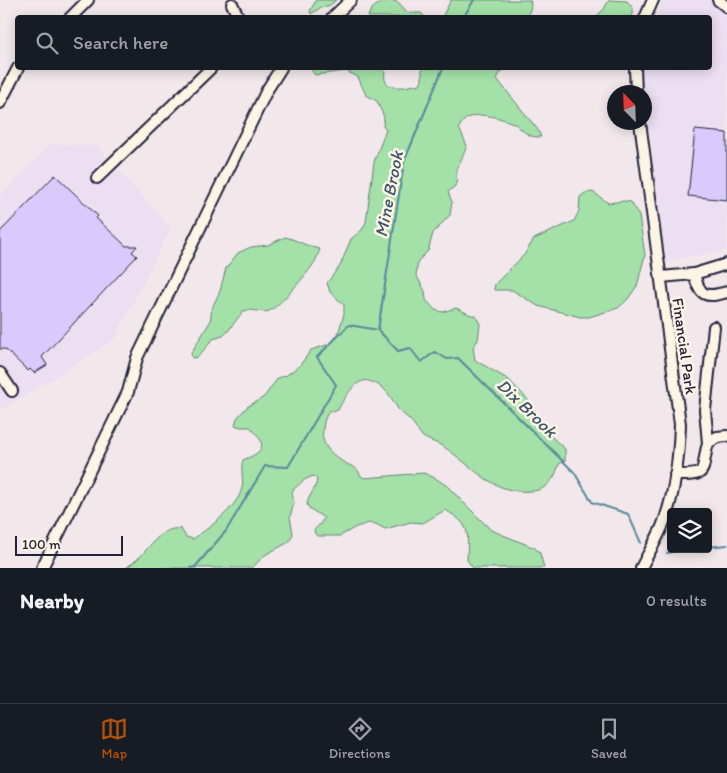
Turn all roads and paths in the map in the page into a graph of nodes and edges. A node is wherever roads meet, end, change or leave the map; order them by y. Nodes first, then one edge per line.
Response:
1 (88, 0) edge
2 (352, 0) edge
3 (653, 0) edge
4 (718, 0) edge
5 (232, 1) edge
6 (727, 7) edge
7 (73, 15) edge
8 (238, 15) edge
9 (335, 15) edge
10 (646, 15) edge
11 (17, 70) edge
12 (209, 70) edge
13 (280, 70) edge
14 (635, 70) edge
15 (636, 85) edge
16 (0, 103) edge
17 (641, 130) edge
18 (97, 178) dead end
19 (727, 264) edge
20 (694, 274) junction
21 (661, 277) junction
22 (727, 292) edge
23 (714, 327) dead end
24 (0, 373) edge
25 (12, 391) dead end
26 (727, 436) edge
27 (708, 443) junction
28 (675, 475) junction
29 (42, 568) edge
30 (641, 568) edge

1 - 7 lane
2 - 9 lane
3 - 10 lane
4 - 6 lane
5 - 8 lane
11 - 16 lane
12 - 18 lane
13 - 29 lane
14 - 15 lane
17 - 21 lane, Financial Park
19 - 20 lane
20 - 21 lane
20 - 22 lane
21 - 28 lane, Financial Park
23 - 27 lane
24 - 25 lane
26 - 27 lane
27 - 28 lane
28 - 30 lane, Financial Park

